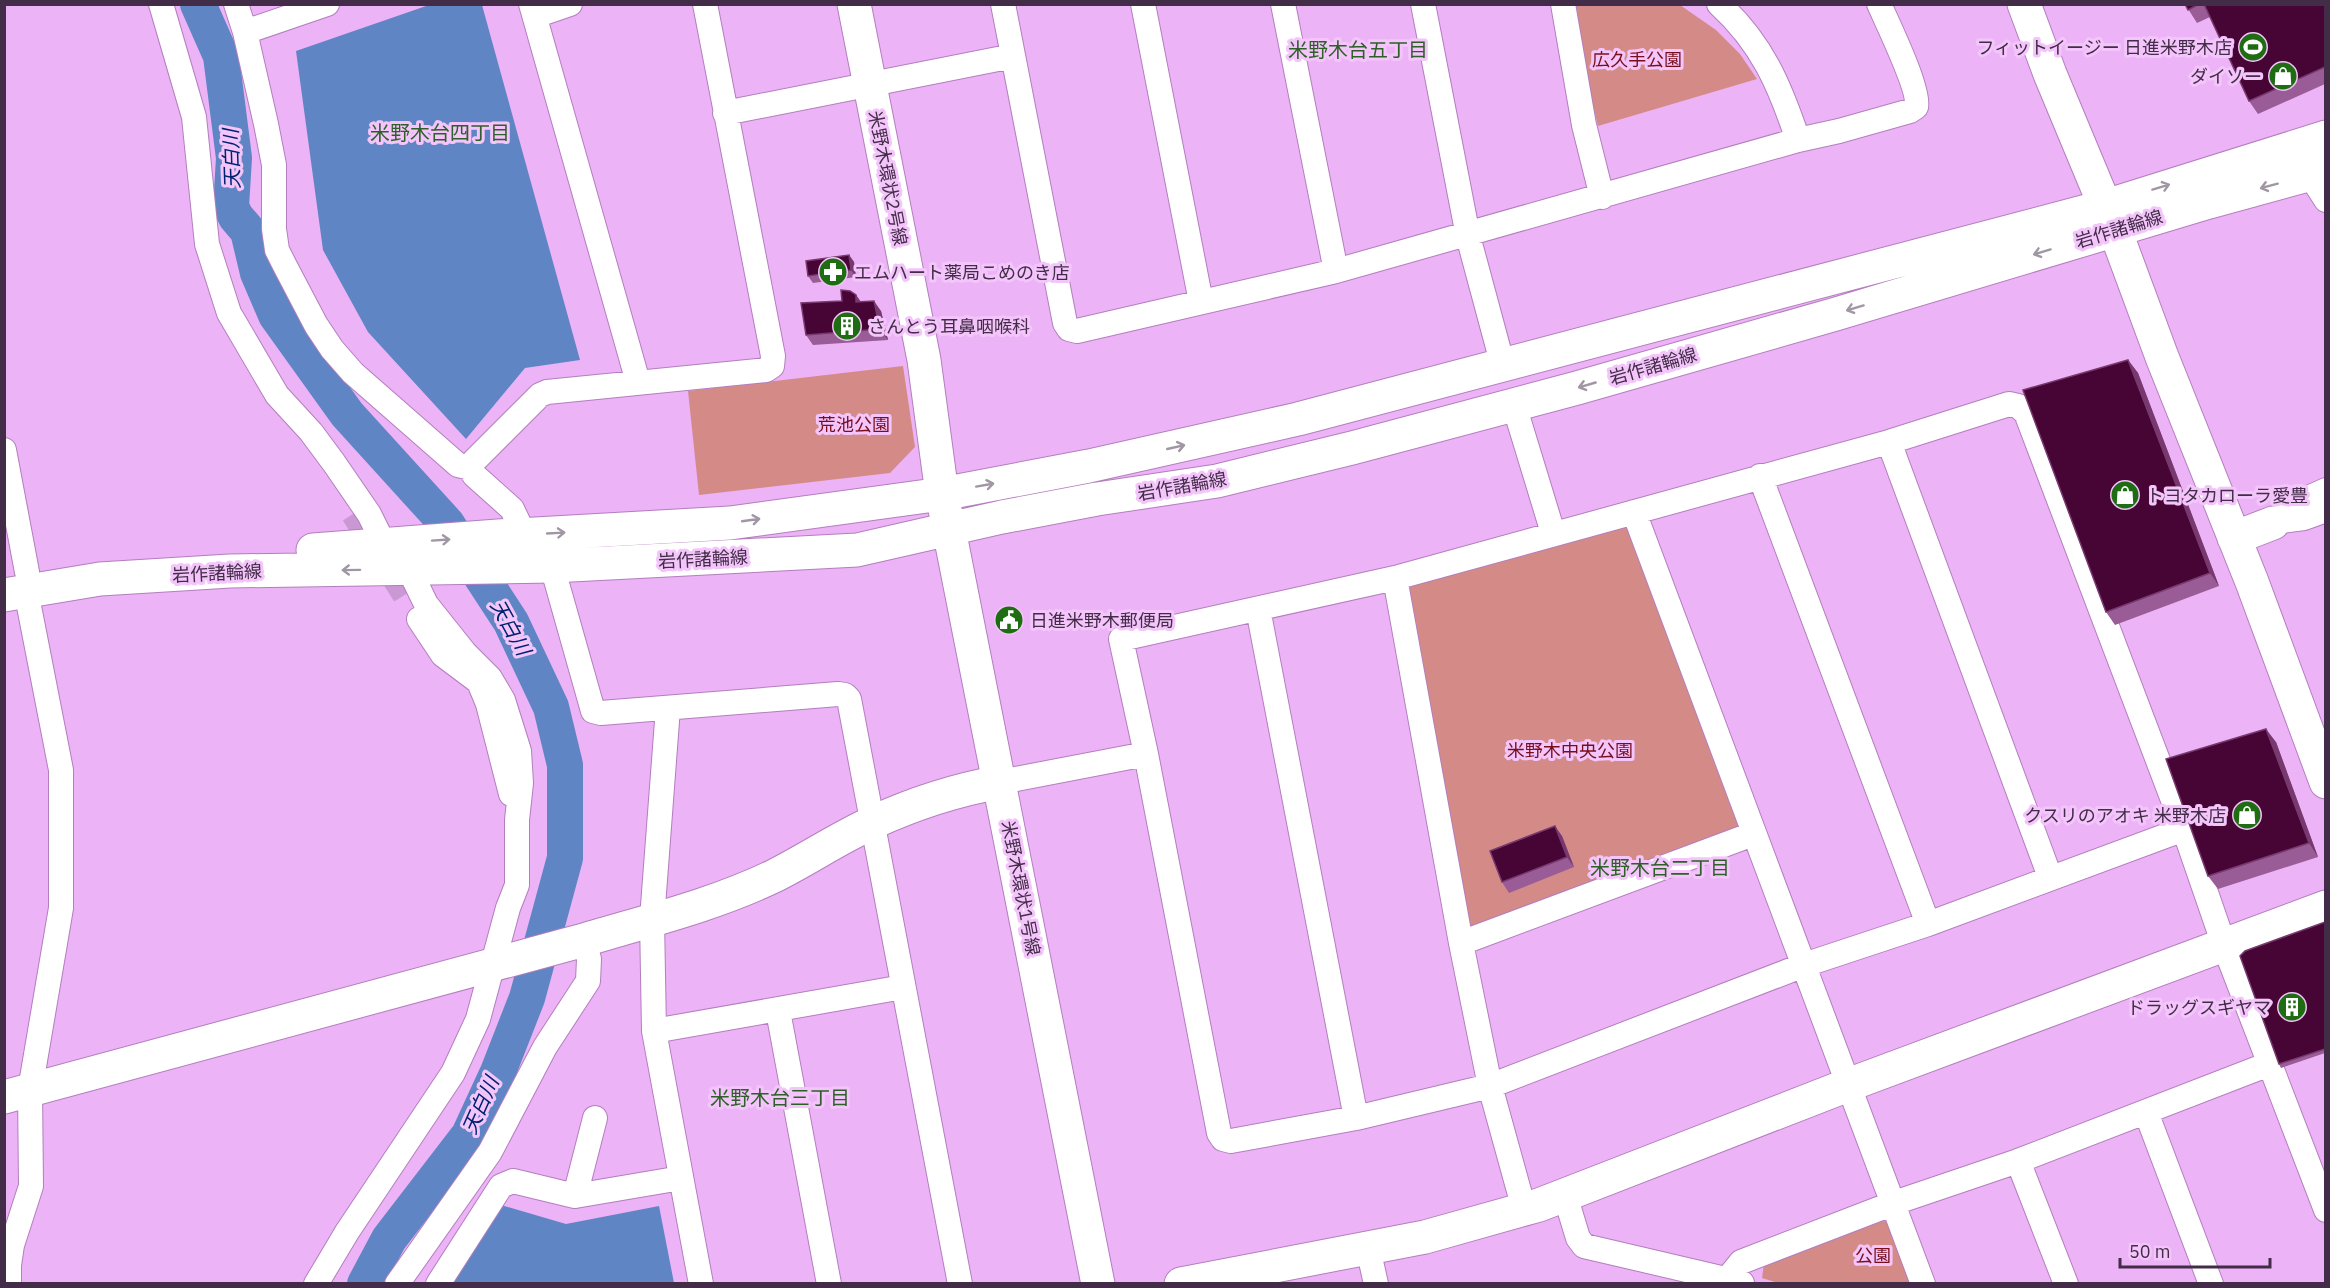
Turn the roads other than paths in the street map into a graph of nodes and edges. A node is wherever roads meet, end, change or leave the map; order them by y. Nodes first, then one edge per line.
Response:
1 (161, 4) edge
2 (236, 4) edge
3 (327, 4) edge
4 (570, 4) edge
5 (705, 4) edge
6 (854, 4) edge
7 (1003, 4) edge
8 (1143, 4) edge
9 (1283, 4) edge
10 (1423, 4) edge
11 (1563, 4) edge
12 (1719, 4) edge
13 (1879, 4) edge
14 (2024, 4) edge
15 (533, 10) edge
16 (245, 32) junction
17 (1013, 56) junction
18 (869, 84) junction
19 (725, 113) junction
20 (2325, 137) edge
21 (1798, 140) junction
22 (2320, 182) edge
23 (1602, 197) junction
24 (2111, 218) junction
25 (1467, 236) junction
26 (1336, 271) junction
27 (1201, 302) junction
28 (1503, 366) junction
29 (638, 382) junction
30 (277, 395) junction
31 (1514, 405) junction
32 (1889, 442) junction
33 (4, 450) edge
34 (471, 468) junction
35 (1760, 476) junction
36 (2325, 490) edge
37 (942, 494) junction
38 (2325, 510) edge
39 (1634, 512) junction
40 (353, 513) tunnel mouth
41 (2273, 523) junction
42 (949, 530) junction
43 (1554, 533) junction
44 (2234, 538) junction
45 (384, 544) junction
46 (525, 550) junction
47 (415, 569) junction
48 (1395, 578) junction
49 (15, 584) edge
50 (410, 604) tunnel mouth
51 (1258, 609) junction
52 (668, 708) junction
53 (1146, 754) junction
54 (1000, 782) junction
55 (2325, 782) edge
56 (518, 820) junction
57 (873, 822) junction
58 (2184, 829) junction
59 (1754, 834) junction
60 (2050, 877) junction
61 (2325, 908) edge
62 (652, 919) junction
63 (1928, 924) junction
64 (579, 941) junction
65 (1461, 943) junction
66 (2224, 945) junction
67 (491, 965) junction
68 (1804, 965) junction
69 (903, 987) junction
70 (778, 1011) junction
71 (654, 1031) junction
72 (2269, 1064) junction
73 (1848, 1085) junction
74 (1490, 1086) junction
75 (17, 1093) edge
76 (2146, 1112) junction
77 (596, 1118) dead end
78 (1356, 1118) junction
79 (2018, 1161) junction
80 (681, 1178) junction
81 (1565, 1195) junction
82 (574, 1196) junction
83 (1894, 1203) junction
84 (1524, 1209) junction
85 (2325, 1210) edge
86 (1368, 1248) junction
87 (1736, 1281) edge
88 (9, 1284) edge
89 (316, 1284) edge
90 (396, 1284) edge
91 (438, 1284) edge
92 (701, 1284) edge
93 (829, 1284) edge
94 (960, 1284) edge
95 (1098, 1284) edge
96 (1181, 1284) edge
97 (1376, 1284) edge
98 (1923, 1284) edge
99 (2066, 1284) edge
100 (2211, 1284) edge

1 - 30 street
2 - 16 street
3 - 16 street
4 - 15 street
5 - 19 street
6 - 18 main road, 米野木環状2号線
7 - 17 street
8 - 27 street
9 - 26 street
10 - 25 street
11 - 23 street
12 - 21 street
13 - 21 street
14 - 24 main road
15 - 29 street
16 - 34 street
17 - 18 street
17 - 27 street
18 - 19 street
18 - 37 main road, 米野木環状2号線
19 - 29 street
24 -> 20 main road, 岩作諸輪線
21 - 23 street
22 -> 24 main road, 岩作諸輪線
23 - 25 street
24 - 28 main road, 岩作諸輪線
24 -> 31 main road, 岩作諸輪線
24 - 44 main road
25 - 26 street
25 - 28 street
26 - 27 street
37 -> 28 main road, 岩作諸輪線
29 - 34 street
30 - 40 street
30 - 45 street
31 - 42 main road, 岩作諸輪線
31 - 43 street
32 - 35 street
32 - 58 street
32 - 60 street
33 - 49 street
34 - 46 street
35 - 39 street
35 - 63 street
36 - 41 street
37 - 42 main road, 米野木環状1号線
46 -> 37 main road, 岩作諸輪線
38 - 41 street
39 - 43 street
39 - 59 street
41 - 44 main road
42 - 46 main road, 岩作諸輪線
42 - 54 main road, 米野木環状1号線
43 - 48 street
44 - 55 main road
45 -> 46 main road, 岩作諸輪線
45 - 49 main road, 岩作諸輪線
46 - 47 main road, 岩作諸輪線
46 - 52 street
47 -> 49 main road, 岩作諸輪線
47 - 56 street
48 - 51 street
48 - 65 street
49 - 75 street
50 - 56 street
51 - 53 street
51 - 78 street
52 - 57 street
52 - 62 street
53 - 54 street
53 - 78 street
54 - 57 main road
54 - 95 main road, 米野木環状1号線
56 - 67 street
57 - 62 main road
57 - 69 street
58 - 60 street
58 - 66 street
59 - 65 street
59 - 68 street
60 - 63 street
61 - 66 main road
62 - 64 main road
62 - 71 street
63 - 68 street
64 - 67 main road
64 - 90 street
65 - 74 street
66 - 72 street
66 - 73 main road
67 - 75 main road
67 - 89 street
68 - 73 street
68 - 74 street
69 - 70 street
69 - 94 street
70 - 71 street
70 - 93 street
71 - 80 street
72 - 76 street
72 - 85 street
73 - 81 main road
73 - 83 street
74 - 78 street
74 - 84 street
75 - 88 street
76 - 79 street
76 - 100 street
77 - 82 street
79 - 83 street
79 - 99 street
80 - 82 street
80 - 92 street
81 - 84 main road
81 - 87 street
82 - 91 street
83 - 87 street
83 - 98 street
84 - 86 main road
86 - 96 main road
86 - 97 street

